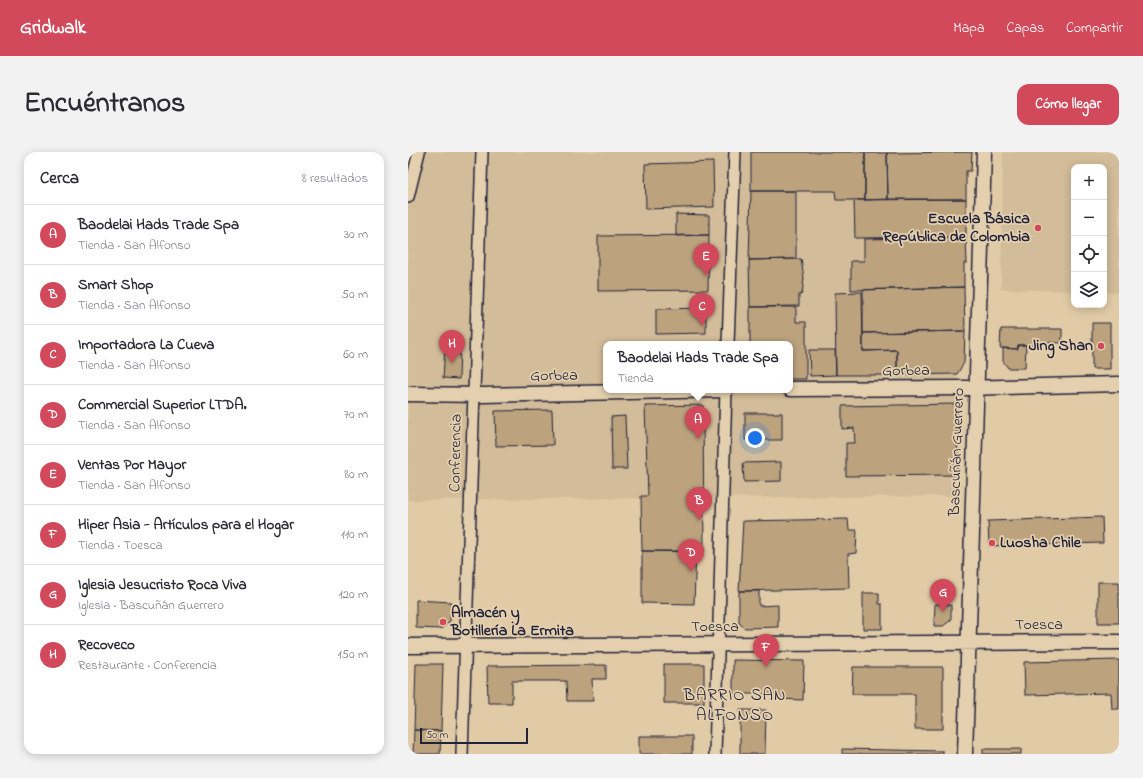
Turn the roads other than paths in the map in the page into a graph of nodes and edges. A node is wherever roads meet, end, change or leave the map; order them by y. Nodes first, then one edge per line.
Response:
1 (419, 152) edge
2 (482, 152) edge
3 (736, 152) edge
4 (984, 152) edge
5 (408, 197) edge
6 (728, 341) edge
7 (1119, 384) edge
8 (976, 387) junction
9 (793, 389) edge
10 (603, 392) edge
11 (726, 393) edge
12 (408, 394) edge
13 (473, 395) junction
14 (1119, 642) edge
15 (969, 643) junction
16 (718, 644) junction
17 (408, 646) edge
18 (467, 646) junction
19 (462, 754) edge
20 (715, 754) edge
21 (965, 754) edge

1 - 5 street
2 - 13 street, Conferencia
3 - 6 street
4 - 8 street, Bascuñán Guerrero
7 - 8 street, Gorbea
8 - 9 street, Gorbea
8 - 15 street, Bascuñán Guerrero
10 - 13 street, Gorbea
11 - 16 street
12 - 13 street, Gorbea
13 - 18 street, Conferencia
14 - 15 street, Toesca
15 - 16 street, Toesca
15 - 21 street, Bascuñán Guerrero
16 - 18 street, Toesca
16 - 20 street
17 - 18 street, Toesca
18 - 19 street, Conferencia

